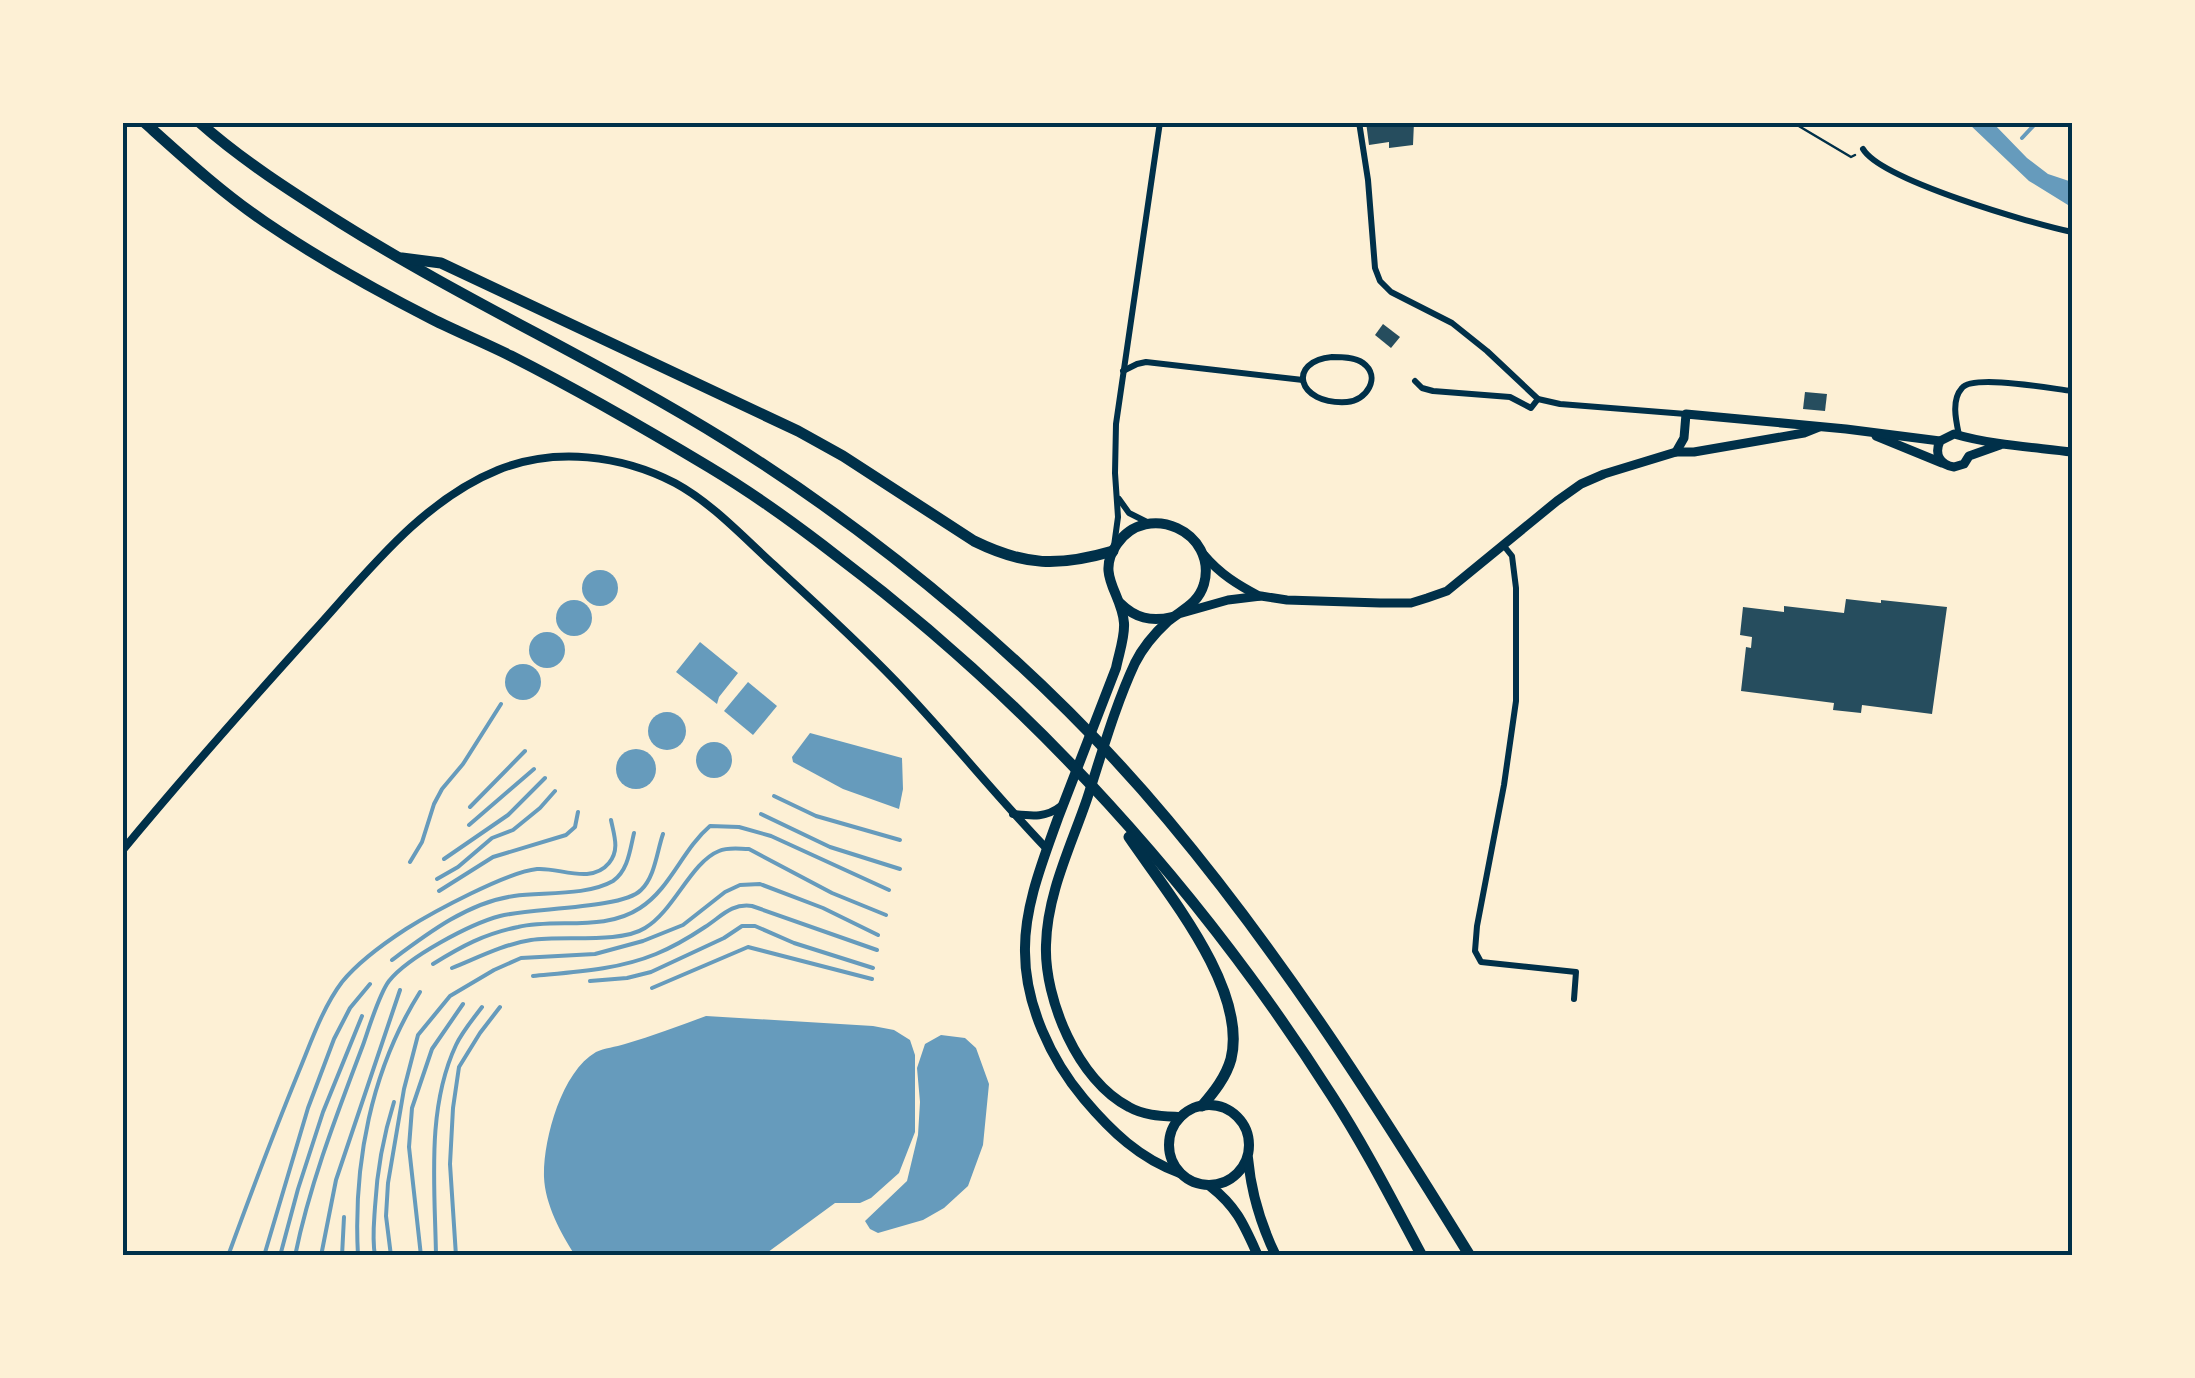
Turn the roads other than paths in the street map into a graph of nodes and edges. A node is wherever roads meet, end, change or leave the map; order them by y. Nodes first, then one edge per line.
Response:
1 (144, 122) edge
2 (200, 122) edge
3 (1160, 122) edge
4 (1359, 122) edge
5 (1864, 149) dead end
6 (2072, 232) edge
7 (395, 257) junction
8 (1123, 371) junction
9 (1303, 380) junction
10 (1415, 381) dead end
11 (2072, 391) edge
12 (1538, 398) junction
13 (1686, 414) junction
14 (1819, 427) junction
15 (1869, 432) junction
16 (1953, 437) junction
17 (2000, 444) junction
18 (1676, 452) junction
19 (2072, 452) edge
20 (1969, 456) junction
21 (1942, 462) junction
22 (1118, 498) junction
23 (1149, 523) junction
24 (1504, 546) junction
25 (1113, 549) junction
26 (1202, 553) junction
27 (1261, 596) junction
28 (1120, 603) junction
29 (1178, 615) junction
30 (1102, 797) junction
31 (1064, 804) junction
32 (1014, 814) junction
33 (1047, 849) junction
34 (122, 851) edge
35 (1574, 999) dead end
36 (1202, 1106) junction
37 (1180, 1118) junction
38 (1248, 1158) junction
39 (1180, 1173) junction
40 (1210, 1186) junction
41 (1258, 1256) edge
42 (1276, 1256) edge
43 (1422, 1256) edge
44 (1470, 1256) edge

1 - 30 highway
2 - 7 highway
3 - 8 street
4 - 12 street
5 - 6 street
7 - 25 highway
7 - 44 highway
8 - 9 street
8 - 22 street
9 - 9 street
10 - 12 street
11 - 16 street
12 - 13 street
13 - 14 main road
13 - 18 main road
14 - 15 main road
14 - 18 main road
15 - 16 main road
15 - 21 main road
16 - 17 main road
16 - 20 main road
16 - 21 main road
17 - 19 main road
17 - 20 main road
18 - 24 main road
20 - 21 main road
22 - 23 street
22 - 25 street
23 - 25 highway
23 - 26 highway
24 - 27 main road
24 - 35 street
25 - 28 highway
26 - 27 main road
26 - 29 highway
27 - 29 main road
28 - 29 highway
28 - 31 highway
29 - 37 highway
30 - 36 highway
30 - 43 highway
31 - 32 street
31 - 33 highway
32 - 33 street
32 - 34 street
33 - 39 highway
36 - 37 highway
36 - 38 highway
37 - 39 highway
38 - 40 highway
38 - 42 highway
39 - 40 highway
40 - 41 highway

